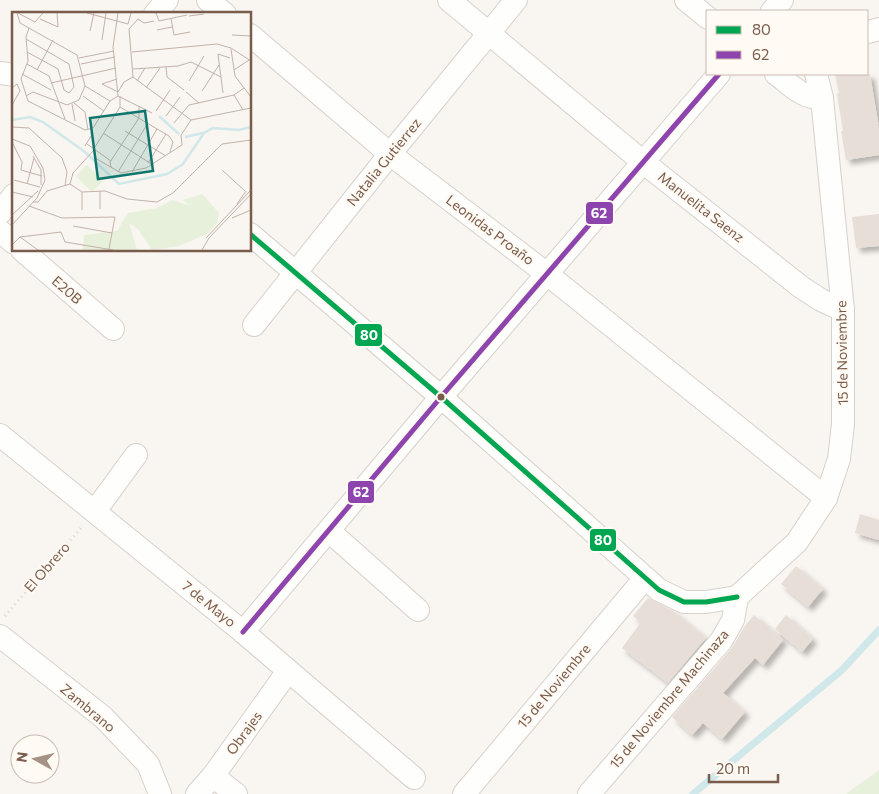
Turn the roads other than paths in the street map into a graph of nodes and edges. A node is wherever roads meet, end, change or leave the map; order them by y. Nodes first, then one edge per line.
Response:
1 (167, 0) edge
2 (208, 0) edge
3 (449, 0) edge
4 (516, 0) edge
5 (686, 0) edge
6 (782, 0) edge
7 (773, 10) edge
8 (157, 12) edge
9 (223, 12) edge
10 (706, 16) edge
11 (488, 33) junction
12 (251, 36) edge
13 (718, 75) edge
14 (777, 75) edge
15 (816, 75) edge
16 (822, 98) junction
17 (390, 154) junction
18 (643, 162) junction
19 (12, 198) edge
20 (0, 213) edge
21 (0, 231) edge
22 (251, 235) edge
23 (12, 241) edge
24 (23, 251) edge
25 (296, 273) junction
26 (547, 274) junction
27 (843, 310) junction
28 (254, 326) dead end
29 (113, 329) dead end
30 (441, 397) junction
31 (0, 435) edge
32 (136, 454) dead end
33 (826, 498) junction
34 (95, 511) junction
35 (329, 531) junction
36 (645, 578) junction
37 (737, 597) junction
38 (418, 610) dead end
39 (243, 632) junction
40 (0, 636) edge
41 (288, 671) junction
42 (213, 776) junction
43 (414, 778) dead end
44 (160, 794) edge
45 (197, 794) edge
46 (236, 794) edge
47 (464, 794) edge
48 (589, 794) edge

1 - 8 street
2 - 9 street
3 - 11 street, Manuelita Saenz
4 - 11 street, Natalia Gutierrez
5 - 10 street
6 - 7 street
11 - 17 street, Natalia Gutierrez
11 - 18 street, Manuelita Saenz
12 - 17 street, Leonidas Proaño
13 - 18 street
14 - 16 street
15 - 16 street, 15 de Noviembre
16 - 27 street, 15 de Noviembre
17 - 25 street, Natalia Gutierrez
17 - 26 street, Leonidas Proaño
18 - 26 street
18 - 27 street, Manuelita Saenz
19 - 20 street
21 - 23 street
22 - 25 street
24 - 29 street, E20B
25 - 28 street, Natalia Gutierrez
25 - 30 street
26 - 30 street
26 - 33 street, Leonidas Proaño
27 - 33 street, 15 de Noviembre
30 - 35 street
30 - 36 street
31 - 34 street, 7 de Mayo
32 - 34 street
33 - 37 street, 15 de Noviembre
34 - 39 street, 7 de Mayo
35 - 38 street
35 - 39 street
36 - 37 street
36 - 47 street, 15 de Noviembre
37 - 48 street, 15 de Noviembre Machinaza
39 - 41 street, 7 de Mayo
40 - 44 street, Zambrano
41 - 42 street, Obrajes
41 - 43 street, 7 de Mayo
42 - 45 street, Obrajes
42 - 46 street

